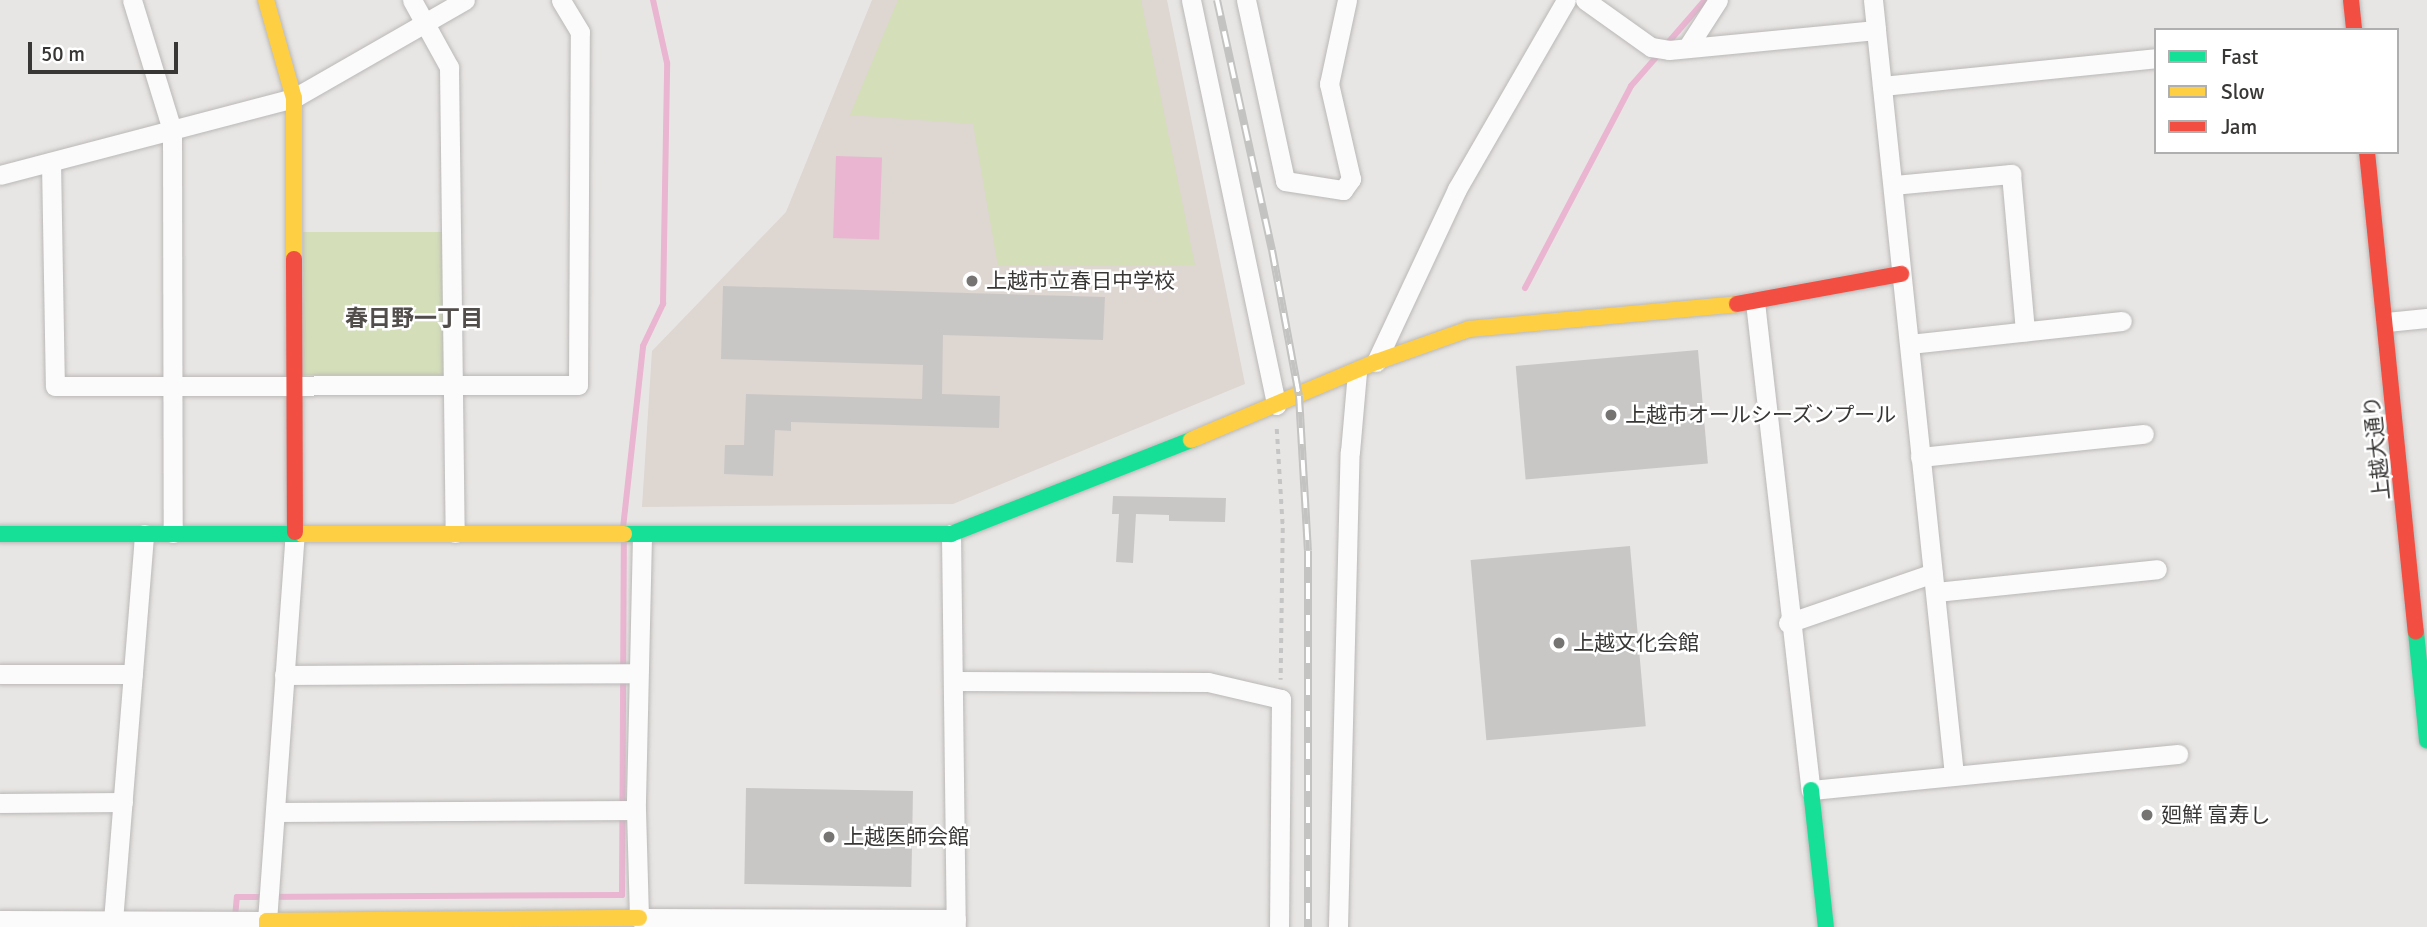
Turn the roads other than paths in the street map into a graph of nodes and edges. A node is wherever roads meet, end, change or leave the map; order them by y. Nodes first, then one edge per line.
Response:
1 (132, 0) edge
2 (265, 0) edge
3 (412, 0) edge
4 (465, 0) edge
5 (561, 0) edge
6 (1191, 0) edge
7 (1246, 0) edge
8 (1347, 0) edge
9 (1566, 0) edge
10 (1585, 0) edge
11 (1718, 0) edge
12 (1873, 0) edge
13 (2351, 0) edge
14 (425, 23) junction
15 (2354, 28) edge
16 (1876, 30) junction
17 (1687, 48) junction
18 (2154, 58) edge
19 (1882, 86) junction
20 (294, 98) junction
21 (172, 130) junction
22 (2367, 154) edge
23 (51, 162) junction
24 (0, 175) edge
25 (1894, 185) junction
26 (1901, 274) junction
27 (1755, 302) junction
28 (2427, 318) edge
29 (2122, 321) dead end
30 (2386, 322) junction
31 (2025, 331) junction
32 (1910, 344) junction
33 (1376, 362) junction
34 (1357, 372) junction
35 (171, 384) junction
36 (455, 385) junction
37 (294, 387) junction
38 (1276, 405) junction
39 (2144, 434) dead end
40 (1920, 457) junction
41 (295, 532) junction
42 (173, 533) junction
43 (455, 533) junction
44 (0, 534) edge
45 (144, 534) junction
46 (951, 534) junction
47 (642, 536) junction
48 (2157, 569) dead end
49 (1935, 583) junction
50 (1788, 623) junction
51 (638, 673) junction
52 (0, 674) edge
53 (133, 674) junction
54 (284, 675) junction
55 (955, 681) junction
56 (2427, 740) edge
57 (2178, 754) dead end
58 (1954, 774) junction
59 (1811, 790) junction
60 (123, 802) junction
61 (0, 803) edge
62 (636, 810) junction
63 (275, 812) junction
64 (639, 918) junction
65 (0, 920) edge
66 (113, 921) junction
67 (956, 923) edge
68 (267, 924) edge
69 (1279, 927) edge
70 (1338, 927) edge
71 (1826, 927) edge

1 - 21 street
2 - 20 street
3 - 14 street
4 - 14 street
5 - 36 street
6 - 38 street
7 - 8 street
9 - 33 street
10 - 17 street
11 - 17 street
12 - 16 street
13 - 15 street
14 - 20 street
14 - 36 street
16 - 17 street
16 - 19 street
18 - 19 street
19 - 25 street
20 - 21 street
20 - 37 street
21 - 23 street
21 - 35 street
22 - 30 street, 上越大通り
23 - 24 street
23 - 35 street
25 - 26 street
25 - 31 street
26 - 27 street
26 - 32 street
27 - 33 street
27 - 50 street
28 - 30 street
29 - 31 street
30 - 56 street, 上越大通り
31 - 32 street
32 - 40 street
33 - 34 street
34 - 38 street
34 - 70 street
35 - 37 street
35 - 42 street
36 - 37 street
36 - 43 street
37 - 41 street
38 - 46 street
39 - 40 street
40 - 49 street
41 - 42 street
41 - 43 street
41 - 54 street
42 - 45 street
43 - 47 street
44 - 45 street
45 - 53 street
46 - 47 street
46 - 55 street
47 - 51 street
48 - 49 street
49 - 50 street
49 - 58 street
50 - 59 street
51 - 54 street
51 - 62 street
52 - 53 street
53 - 60 street
54 - 63 street
55 - 67 street
55 - 69 street
57 - 58 street
58 - 59 street
59 - 71 street
60 - 61 street
60 - 66 street
62 - 63 street
62 - 64 street
63 - 68 street
64 - 67 street
64 - 68 street
65 - 66 street
66 - 68 street

